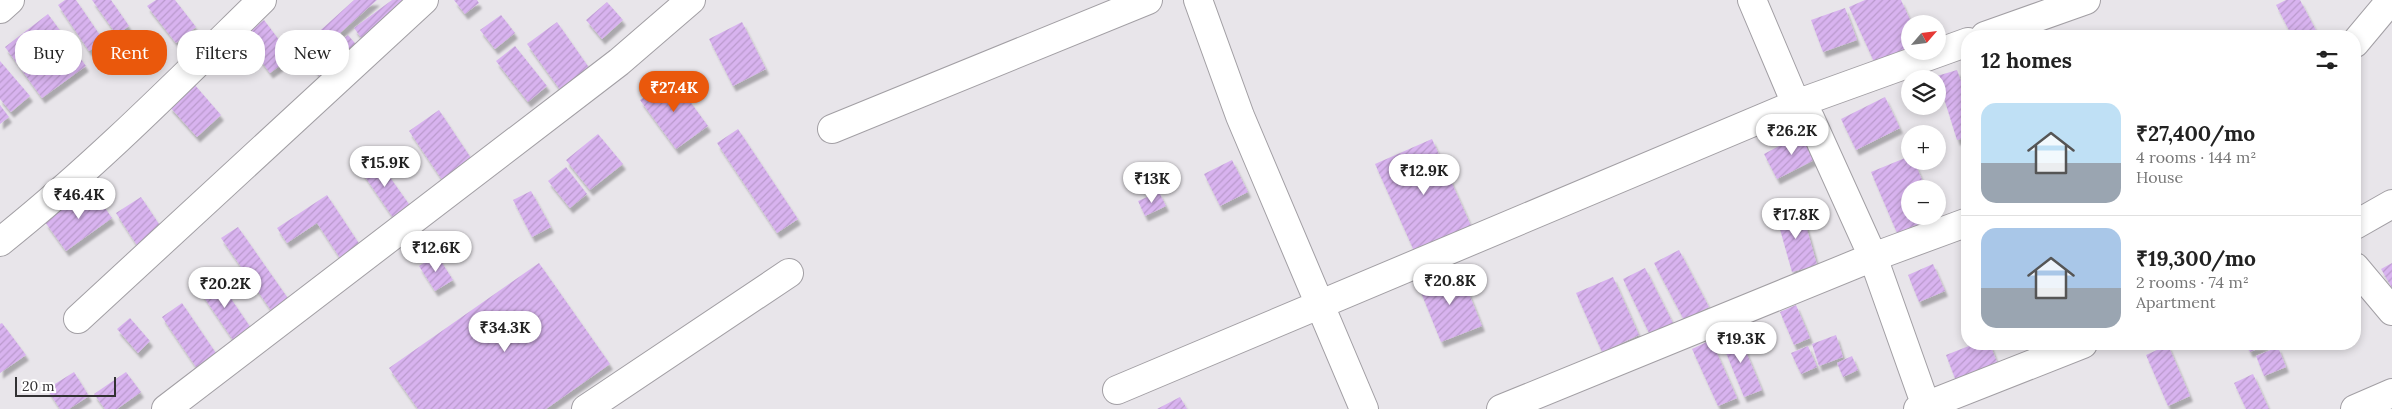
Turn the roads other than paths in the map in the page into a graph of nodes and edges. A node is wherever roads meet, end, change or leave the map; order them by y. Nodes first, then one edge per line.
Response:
1 (10, 0) edge
2 (262, 0) edge
3 (424, 0) edge
4 (691, 0) edge
5 (1148, 0) edge
6 (1198, 0) edge
7 (1752, 0) edge
8 (2086, 0) edge
9 (2391, 0) edge
10 (0, 9) edge
11 (2002, 30) edge
12 (2361, 36) edge
13 (1961, 45) edge
14 (1796, 104) junction
15 (832, 129) dead end
16 (2392, 204) edge
17 (2361, 222) edge
18 (1961, 225) edge
19 (0, 242) edge
20 (1873, 257) junction
21 (789, 274) dead end
22 (2361, 274) edge
23 (1319, 304) junction
24 (2392, 311) edge
25 (78, 319) dead end
26 (2068, 350) edge
27 (1117, 390) dead end
28 (2392, 393) edge
29 (1924, 408) edge
30 (166, 409) edge
31 (586, 409) edge
32 (1364, 409) edge
33 (1501, 409) edge
34 (2355, 409) edge

1 - 10 street
2 - 19 street
3 - 25 street
4 - 30 street
5 - 15 street
6 - 23 street
7 - 14 street
8 - 11 street
9 - 12 street
13 - 14 street
14 - 20 street
14 - 23 street
16 - 17 street
18 - 20 street
20 - 29 street
20 - 33 street
21 - 31 street
22 - 24 street
23 - 27 street
23 - 32 street
26 - 29 street
28 - 34 street

